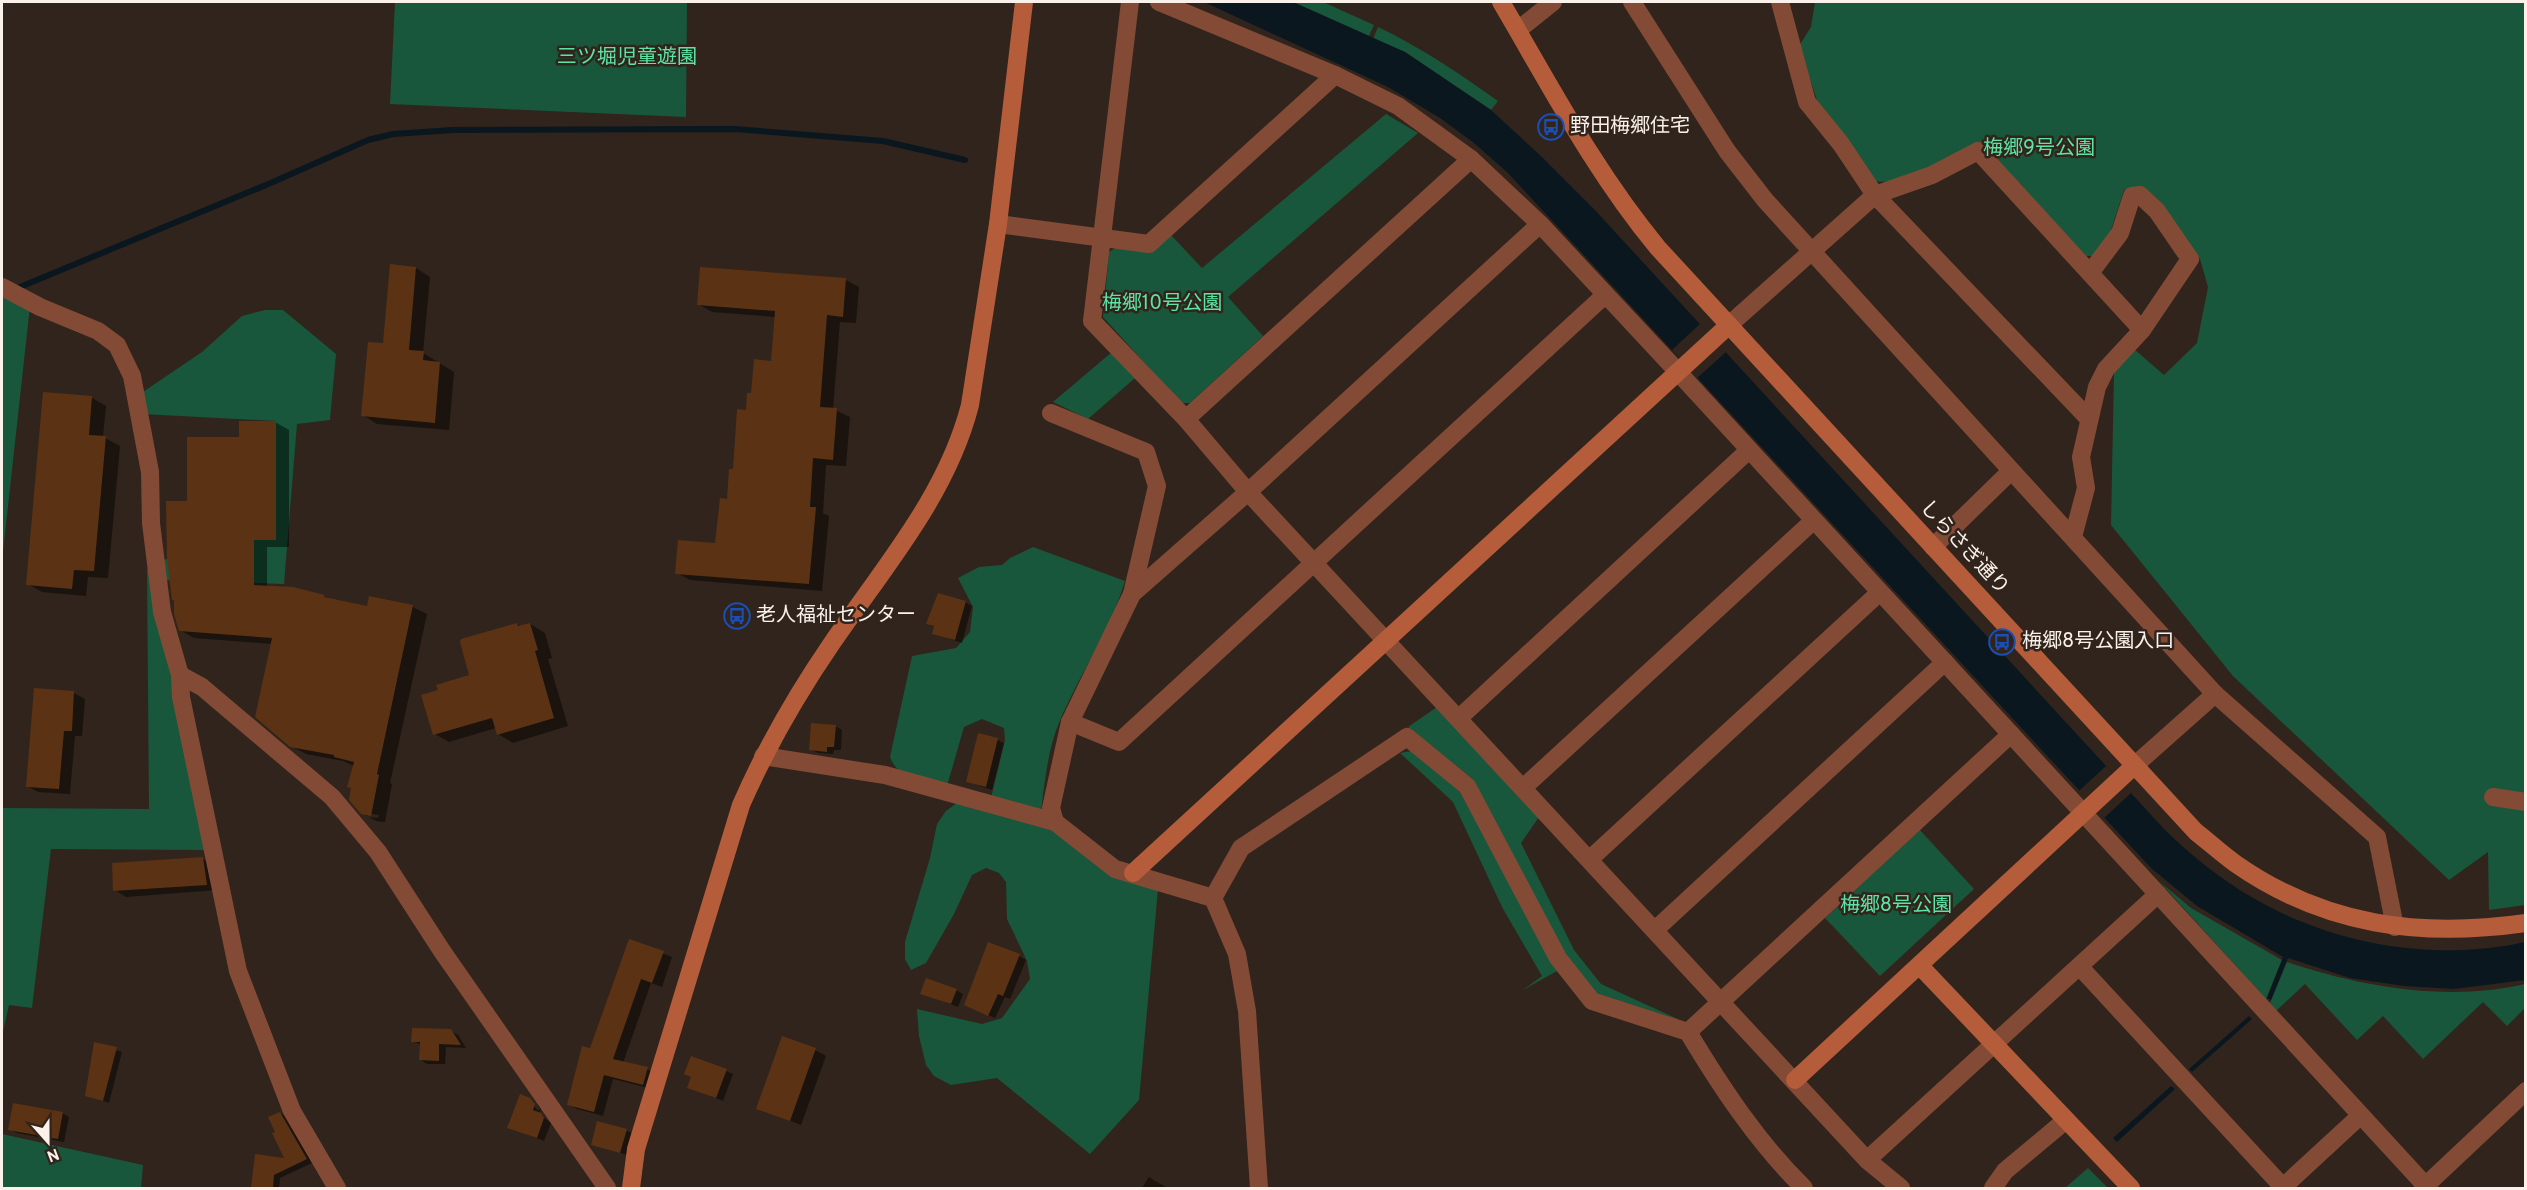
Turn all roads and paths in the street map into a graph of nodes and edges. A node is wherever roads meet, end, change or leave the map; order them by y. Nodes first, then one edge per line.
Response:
1 (1024, 2) edge
2 (1130, 2) edge
3 (1159, 2) edge
4 (1501, 2) edge
5 (1553, 2) edge
6 (1632, 2) edge
7 (1780, 2) edge
8 (1518, 30) junction
9 (1335, 75) junction
10 (1472, 159) junction
11 (1875, 195) junction
12 (998, 224) junction
13 (1540, 224) junction
14 (1103, 238) junction
15 (1811, 251) junction
16 (2090, 273) junction
17 (2, 287) edge
18 (1605, 295) junction
19 (1728, 325) junction
20 (2142, 330) junction
21 (1681, 368) junction
22 (1051, 413) dead end
23 (1186, 419) junction
24 (2089, 419) junction
25 (1748, 451) junction
26 (2011, 471) junction
27 (1248, 492) junction
28 (1813, 521) junction
29 (2073, 537) junction
30 (1933, 547) junction
31 (1315, 562) junction
32 (1879, 593) junction
33 (1132, 594) junction
34 (1385, 639) junction
35 (1944, 662) junction
36 (180, 675) junction
37 (2215, 694) junction
38 (1459, 718) junction
39 (1070, 722) junction
40 (2011, 734) junction
41 (762, 756) junction
42 (2128, 772) junction
43 (1523, 788) junction
44 (2493, 797) dead end
45 (2526, 802) edge
46 (2088, 809) junction
47 (1055, 822) junction
48 (1590, 859) junction
49 (1133, 873) junction
50 (2158, 894) junction
51 (1213, 898) junction
52 (2526, 923) edge
53 (2395, 927) junction
54 (1656, 930) junction
55 (1920, 966) junction
56 (2080, 967) junction
57 (1721, 1002) junction
58 (1688, 1032) junction
59 (1995, 1044) junction
60 (1796, 1080) junction
61 (2526, 1091) edge
62 (2360, 1116) junction
63 (2066, 1120) junction
64 (1867, 1160) junction
65 (2424, 1187) edge
66 (337, 1188) edge
67 (607, 1188) edge
68 (631, 1188) edge
69 (1259, 1188) edge
70 (1804, 1188) edge
71 (1901, 1188) edge
72 (1993, 1188) edge
73 (2131, 1188) edge
74 (2282, 1188) edge

1 - 12 street
2 - 14 street
3 - 9 street
4 - 8 street, しらさぎ通り
5 - 8 street
6 - 15 street
7 - 11 street
8 - 19 street, しらさぎ通り
9 - 10 street
9 - 14 street
10 - 13 street
10 - 23 street
11 - 15 street
11 - 16 street
11 - 24 street
12 - 14 street
12 - 41 street
13 - 18 street
13 - 27 street
14 - 23 street
15 - 19 street
15 - 26 street
16 - 20 street
16 - 20 street
17 - 36 street
18 - 21 street
18 - 31 street
19 - 21 street
19 - 30 street, しらさぎ通り
20 - 24 street
21 - 25 street
21 - 34 street
22 - 33 street
23 - 27 street
24 - 29 street
25 - 28 street
25 - 38 street
26 - 29 street
26 - 30 street
27 - 31 street
27 - 33 street
28 - 32 street
28 - 43 street
29 - 37 street
30 - 42 street, しらさぎ通り
31 - 34 street
31 - 39 street
32 - 35 street
32 - 48 street
33 - 39 street
34 - 38 street
34 - 49 street
35 - 40 street
35 - 54 street
36 - 66 street
36 - 67 street
37 - 42 street
37 - 53 street
38 - 43 street
39 - 47 street
40 - 46 street
40 - 57 street
41 - 47 street
41 - 68 street
42 - 46 street
42 - 53 street, しらさぎ通り
43 - 48 street
44 - 45 street
46 - 50 street
46 - 55 street
47 - 49 street
48 - 54 street
49 - 51 street
50 - 56 street
50 - 62 street
51 - 58 street
51 - 69 street
52 - 53 street, しらさぎ通り
54 - 57 street
55 - 59 street
55 - 60 street
56 - 59 street
56 - 74 street
57 - 58 street
57 - 60 street
58 - 70 street
59 - 63 street
59 - 64 street
60 - 64 street
61 - 65 street
62 - 65 street
62 - 74 street
63 - 72 street
63 - 73 street
64 - 71 street

